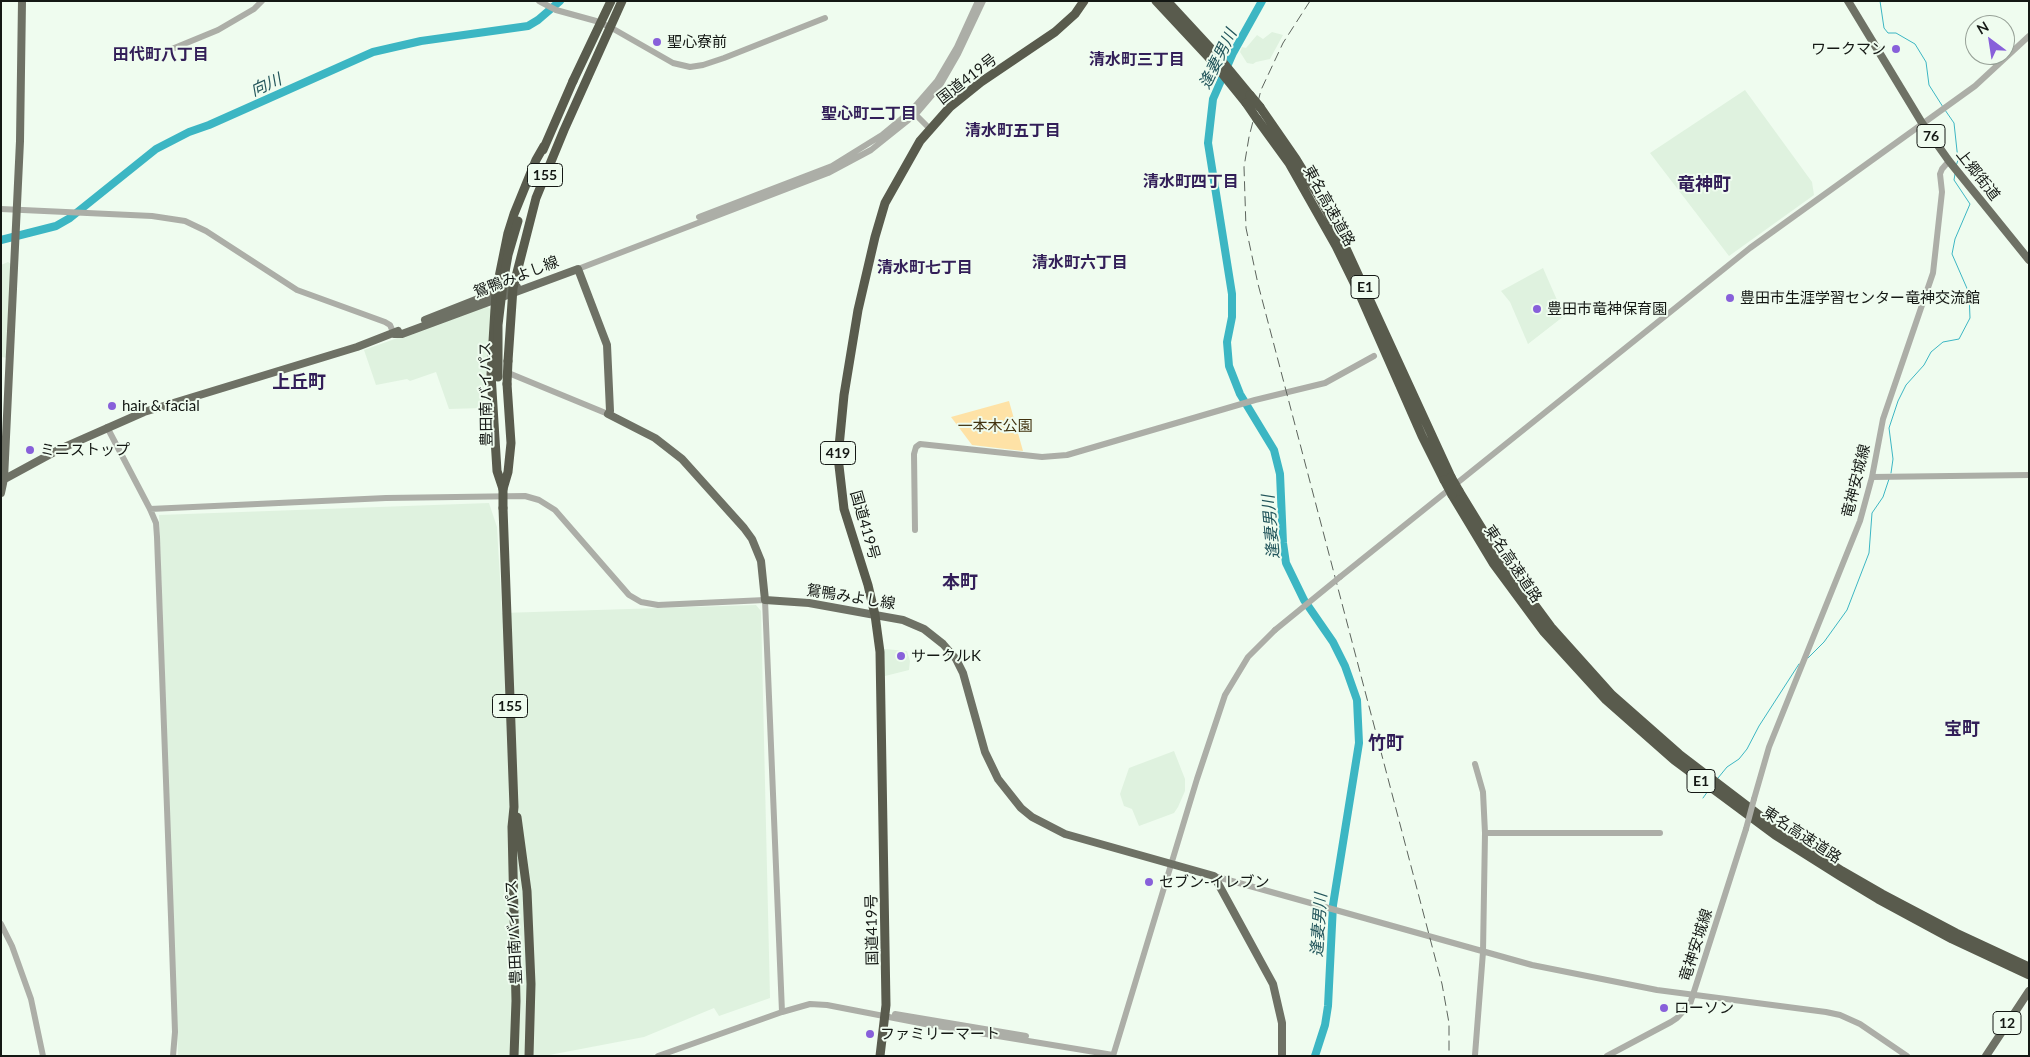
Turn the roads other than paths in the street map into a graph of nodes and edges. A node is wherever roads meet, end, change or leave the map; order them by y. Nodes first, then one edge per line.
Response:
1 (22, 1) edge
2 (262, 1) edge
3 (539, 1) edge
4 (611, 1) edge
5 (622, 1) edge
6 (978, 1) edge
7 (983, 1) edge
8 (1084, 1) edge
9 (1156, 1) edge
10 (1167, 1) edge
11 (1848, 1) edge
12 (825, 18) dead end
13 (610, 27) junction
14 (2029, 36) edge
15 (167, 51) dead end
16 (1214, 58) junction
17 (1248, 99) junction
18 (914, 113) junction
19 (1922, 124) junction
20 (930, 129) junction
21 (544, 146) junction
22 (1949, 161) junction
23 (1, 209) edge
24 (16, 210) junction
25 (2029, 260) edge
26 (579, 266) junction
27 (513, 291) junction
28 (496, 296) junction
29 (394, 334) junction
30 (502, 342) dead end
31 (1374, 356) dead end
32 (608, 414) junction
33 (107, 427) junction
34 (2029, 476) edge
35 (1872, 477) junction
36 (1448, 478) junction
37 (3, 480) edge
38 (503, 489) junction
39 (1, 493) edge
40 (1456, 493) junction
41 (150, 509) junction
42 (915, 530) dead end
43 (765, 600) junction
44 (875, 615) junction
45 (1475, 764) dead end
46 (514, 807) junction
47 (1485, 833) junction
48 (1660, 833) dead end
49 (1172, 864) junction
50 (1214, 876) junction
51 (1, 924) edge
52 (1484, 952) junction
53 (2029, 967) edge
54 (2029, 975) edge
55 (2029, 991) edge
56 (1694, 995) junction
57 (782, 1012) junction
58 (884, 1016) junction
59 (1113, 1054) edge
60 (1475, 1055) edge
61 (43, 1056) edge
62 (173, 1056) edge
63 (514, 1056) edge
64 (529, 1056) edge
65 (658, 1056) edge
66 (880, 1056) edge
67 (1282, 1056) edge
68 (1607, 1056) edge
69 (1908, 1056) edge
70 (1986, 1056) edge

1 - 24 main road
2 - 15 street
3 - 13 street
4 - 21 highway, 豊田南バイパス / 155, bridge
5 - 13 highway, 155
6 - 18 street
7 - 18 street
8 - 20 highway, 国道419号 / 419
9 - 16 highway, 東名高速道路 / E1
10 - 16 highway, 東名高速道路 / E1
11 - 19 main road, 上郷街道 / 76
12 - 13 street
13 - 27 highway, 155
14 - 19 street
16 - 17 highway, 東名高速道路 / E1
17 - 36 highway, 東名高速道路 / E1, bridge
17 - 36 highway, 東名高速道路 / E1, bridge
18 - 20 street
18 - 26 street
19 - 22 main road, 上郷街道 / 76
19 - 49 street, bridge
20 - 44 highway, 国道419号 / 419
21 - 28 highway, 155
21 - 38 highway, 豊田南バイパス / 155, bridge
22 - 25 main road, 上郷街道 / 76
22 - 35 street, 竜神安城線
23 - 24 street
24 - 29 street
24 - 37 main road
26 - 27 main road, 鴛鴨みよし線
26 - 32 main road, 鴛鴨みよし線
27 - 28 main road, 鴛鴨みよし線
27 - 38 highway, 155, bridge
28 - 29 main road, 鴛鴨みよし線
28 - 38 highway, 155
29 - 33 main road, 鴛鴨みよし線
30 - 32 street
31 - 42 street
32 - 43 main road
33 - 37 main road, 鴛鴨みよし線
33 - 41 street
34 - 35 street
35 - 56 street, 竜神安城線, bridge
36 - 40 highway, 東名高速道路 / E1, bridge
37 - 39 main road
38 - 46 highway, 豊田南バイパス / 155, bridge
40 - 53 highway, 東名高速道路 / E1
40 - 54 highway, 東名高速道路 / E1
41 - 43 street
41 - 62 street
43 - 44 main road, 鴛鴨みよし線
43 - 57 street
44 - 49 main road, 鴛鴨みよし線
44 - 58 highway, 国道419号 / 419
45 - 47 street
46 - 63 highway, 豊田南バイパス / 155
46 - 64 highway, 豊田南バイパス / 155
47 - 48 street
47 - 52 street
49 - 50 main road, 鴛鴨みよし線
49 - 59 street
50 - 52 street
50 - 67 main road
51 - 61 street
52 - 56 street
52 - 60 street
55 - 70 main road, 12
56 - 68 street, 竜神安城線
56 - 69 street
57 - 58 street
57 - 65 street
58 - 59 street
58 - 66 highway, 国道419号 / 419

